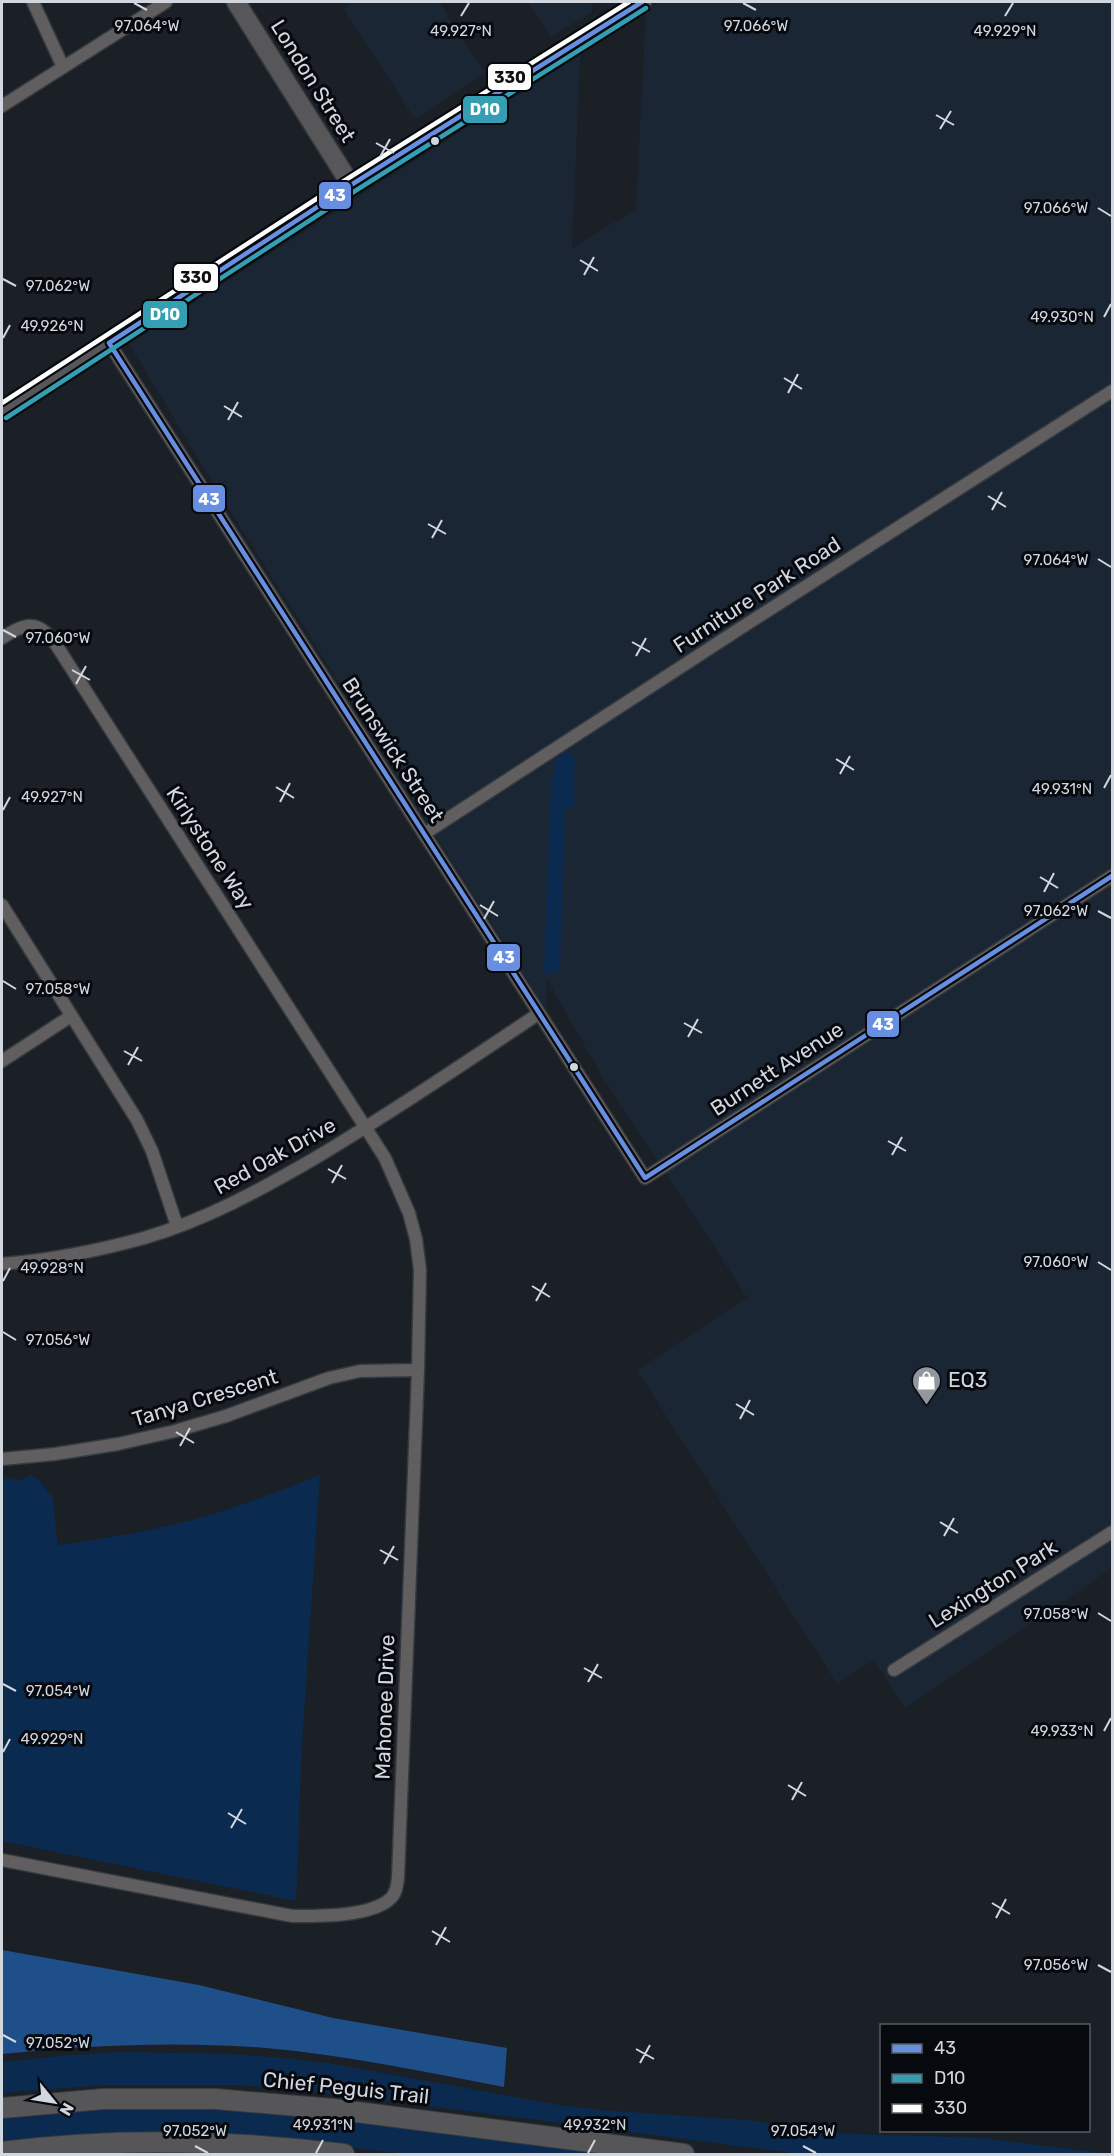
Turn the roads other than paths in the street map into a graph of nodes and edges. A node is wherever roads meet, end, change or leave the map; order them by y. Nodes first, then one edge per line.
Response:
1 (33, 2) edge
2 (166, 2) edge
3 (236, 2) edge
4 (642, 2) edge
5 (63, 67) junction
6 (2, 106) edge
7 (351, 185) junction
8 (109, 343) junction
9 (1113, 391) edge
10 (2, 412) edge
11 (2, 638) edge
12 (424, 834) junction
13 (1113, 876) edge
14 (2, 905) edge
15 (538, 1014) junction
16 (71, 1016) junction
17 (2, 1061) edge
18 (366, 1128) junction
19 (645, 1178) joint
20 (177, 1226) junction
21 (2, 1264) edge
22 (418, 1370) junction
23 (2, 1459) edge
24 (1113, 1532) edge
25 (894, 1670) dead end
26 (2, 1860) edge
27 (2, 2108) edge
28 (2, 2152) edge
29 (344, 2154) edge
30 (684, 2154) edge

1 - 5 street
2 - 5 street
3 - 7 street, London Street
4 - 7 street
5 - 6 street
7 - 8 street
8 - 10 street
8 - 12 street, Brunswick Street
9 - 12 street, Furniture Park Road
11 - 18 street, Kirlystone Way
12 - 15 street, Brunswick Street
13 - 19 street, Burnett Avenue
14 - 16 street
15 - 18 street, Red Oak Drive
15 - 19 street, Brunswick Street
16 - 17 street
16 - 20 street
18 - 20 street, Red Oak Drive
18 - 22 street, Mahonee Drive
20 - 21 street, Red Oak Drive
22 - 23 street, Tanya Crescent
22 - 26 street, Mahonee Drive
24 - 25 street, Lexington Park
27 - 30 main road, Chief Peguis Trail
28 - 29 main road

